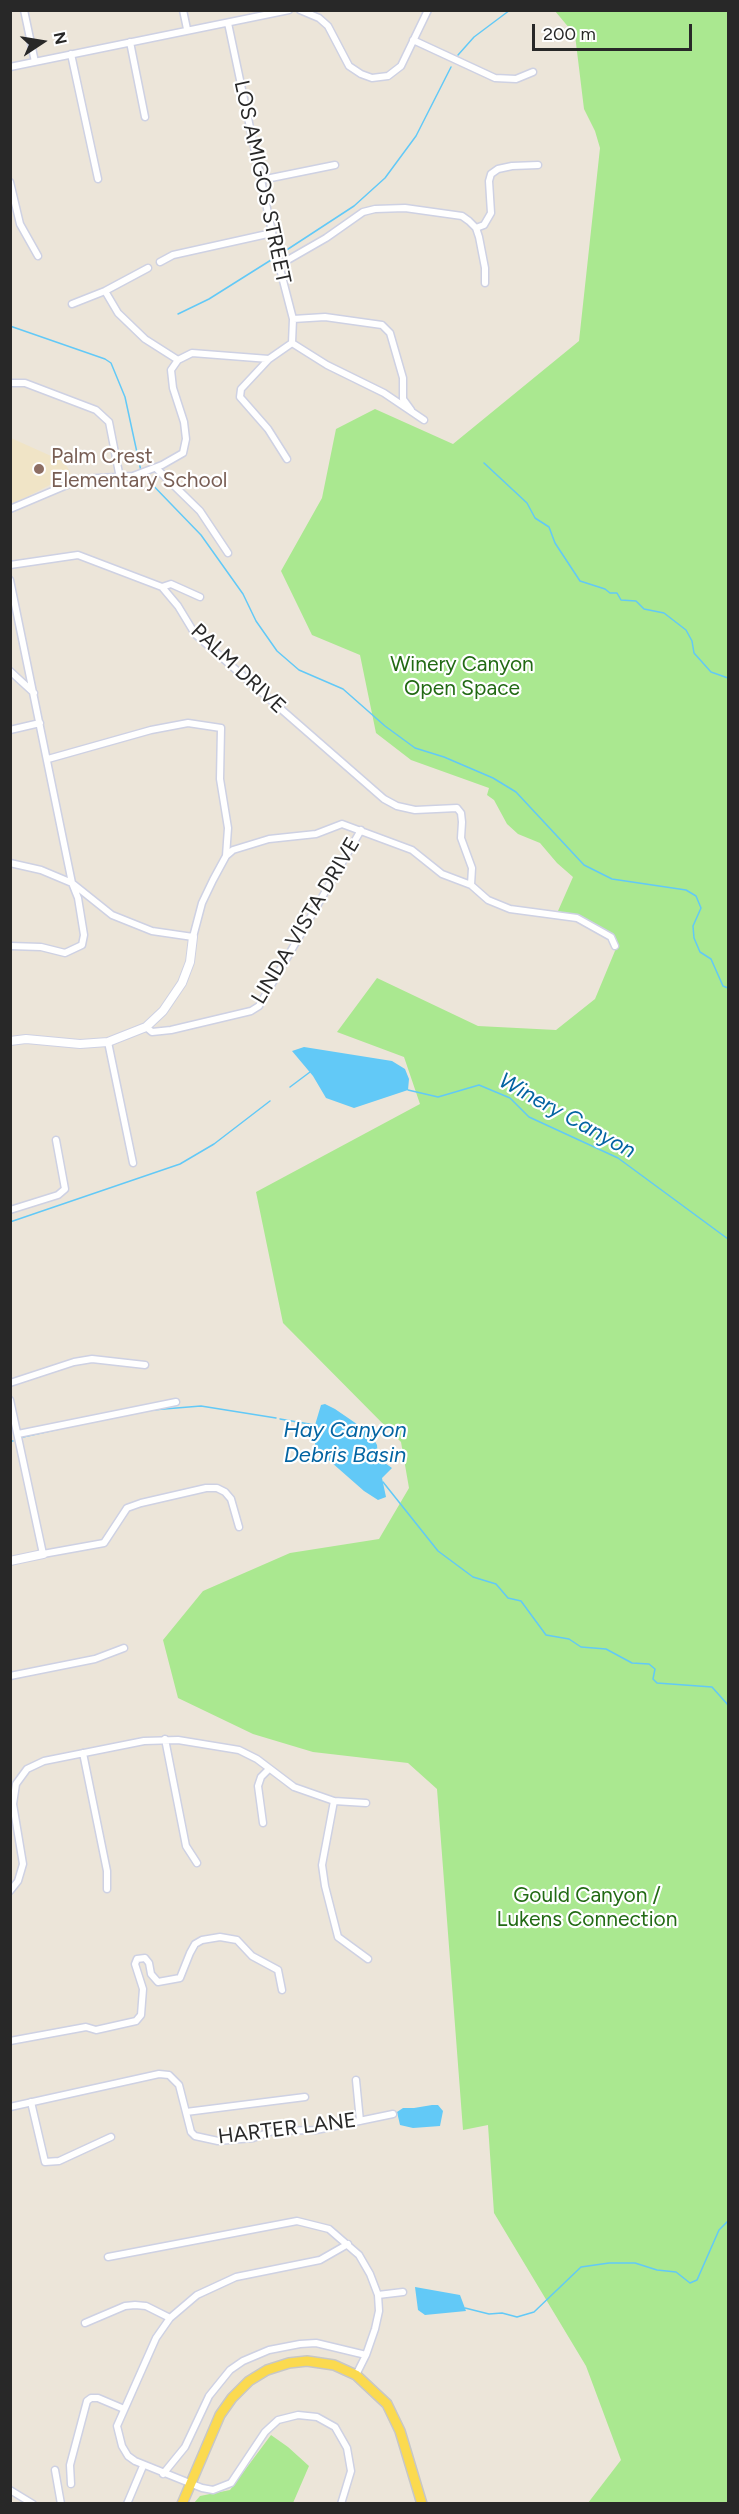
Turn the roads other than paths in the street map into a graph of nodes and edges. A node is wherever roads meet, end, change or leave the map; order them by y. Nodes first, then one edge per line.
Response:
1 (24, 10) edge
2 (183, 10) edge
3 (244, 10) edge
4 (289, 10) edge
5 (300, 10) edge
6 (323, 10) edge
7 (428, 10) edge
8 (319, 18) junction
9 (246, 19) junction
10 (228, 23) junction
11 (187, 29) junction
12 (413, 40) junction
13 (130, 42) junction
14 (71, 54) junction
15 (35, 62) junction
16 (10, 67) edge
17 (533, 72) dead end
18 (145, 117) dead end
19 (335, 165) dead end
20 (538, 165) dead end
21 (98, 179) dead end
22 (261, 180) junction
23 (10, 182) edge
24 (12, 196) edge
25 (476, 228) junction
26 (272, 233) junction
27 (38, 256) dead end
28 (160, 262) dead end
29 (279, 265) junction
30 (148, 268) dead end
31 (485, 283) dead end
32 (105, 291) junction
33 (72, 304) dead end
34 (292, 319) junction
35 (292, 343) junction
36 (269, 359) junction
37 (178, 360) junction
38 (10, 383) edge
39 (411, 410) junction
40 (424, 420) dead end
41 (287, 459) dead end
42 (153, 469) junction
43 (120, 478) junction
44 (10, 509) edge
45 (228, 553) dead end
46 (10, 565) edge
47 (10, 580) edge
48 (162, 587) junction
49 (201, 597) dead end
50 (10, 671) edge
51 (35, 695) junction
52 (40, 723) junction
53 (10, 730) edge
54 (48, 759) junction
55 (361, 830) junction
56 (226, 856) junction
57 (10, 863) edge
58 (72, 883) junction
59 (471, 885) junction
60 (193, 937) junction
61 (10, 946) edge
62 (615, 946) dead end
63 (146, 1027) junction
64 (10, 1041) edge
65 (108, 1042) junction
66 (56, 1140) dead end
67 (133, 1163) dead end
68 (10, 1210) edge
69 (145, 1365) dead end
70 (10, 1383) edge
71 (10, 1400) edge
72 (176, 1402) dead end
73 (18, 1434) junction
74 (239, 1527) dead end
75 (43, 1554) junction
76 (10, 1561) edge
77 (124, 1648) dead end
78 (10, 1676) edge
79 (165, 1739) junction
80 (83, 1753) junction
81 (269, 1769) junction
82 (334, 1801) junction
83 (366, 1803) dead end
84 (263, 1823) dead end
85 (197, 1863) dead end
86 (108, 1889) dead end
87 (10, 1891) edge
88 (368, 1959) dead end
89 (282, 1990) dead end
90 (10, 2041) edge
91 (356, 2080) dead end
92 (305, 2097) dead end
93 (31, 2102) junction
94 (10, 2107) edge
95 (186, 2112) junction
96 (393, 2114) dead end
97 (360, 2121) junction
98 (111, 2138) dead end
99 (348, 2244) junction
100 (108, 2257) dead end
101 (403, 2292) dead end
102 (378, 2295) junction
103 (170, 2318) junction
104 (85, 2323) dead end
105 (366, 2355) junction
106 (356, 2374) junction
107 (124, 2409) junction
108 (143, 2466) junction
109 (55, 2470) dead end
110 (164, 2474) junction
111 (71, 2484) dead end
112 (191, 2484) junction
113 (10, 2490) edge
114 (33, 2504) edge
115 (61, 2504) edge
116 (127, 2504) edge
117 (182, 2504) edge
118 (341, 2504) edge
119 (422, 2504) edge

1 - 15 street
2 - 11 street
3 - 9 street
4 - 9 street
5 - 8 street
6 - 8 street
7 - 12 street
8 - 12 street
9 - 10 street
10 - 11 street
10 - 22 street, LOS AMIGOS STREET
11 - 13 street
12 - 17 street
13 - 14 street
13 - 18 street
14 - 15 street
14 - 21 street
15 - 16 street
19 - 22 street
20 - 25 street
22 - 26 street, LOS AMIGOS STREET
23 - 24 street
24 - 27 street
25 - 29 street
25 - 31 street
26 - 28 street
26 - 29 street, LOS AMIGOS STREET
29 - 34 street, LOS AMIGOS STREET
30 - 32 street
32 - 33 street
32 - 37 street
34 - 35 street, LOS AMIGOS STREET
34 - 39 street
35 - 36 street
35 - 39 street
36 - 37 street
36 - 41 street
37 - 42 street
38 - 43 street
39 - 40 street
42 - 43 street
42 - 45 street
43 - 44 street
46 - 48 street
47 - 51 street
48 - 49 street
48 - 59 street, PALM DRIVE
50 - 51 street
51 - 52 street
52 - 53 street
52 - 54 street
54 - 56 street
54 - 58 street
55 - 56 street
55 - 59 street
55 - 63 street, LINDA VISTA DRIVE
56 - 60 street
57 - 58 street
58 - 60 street
58 - 61 street
59 - 62 street
60 - 63 street
63 - 65 street
64 - 65 street
65 - 67 street
66 - 68 street
69 - 70 street
71 - 73 street
72 - 73 street
73 - 75 street
74 - 75 street
75 - 76 street
77 - 78 street
79 - 80 street
79 - 81 street
79 - 85 street
80 - 86 street
80 - 87 street
81 - 82 street
81 - 84 street
82 - 83 street
82 - 88 street
89 - 90 street
91 - 97 street
92 - 95 street
93 - 94 street, HARTER LANE
93 - 95 street, HARTER LANE
93 - 98 street
95 - 97 street, HARTER LANE
96 - 97 street, HARTER LANE
99 - 100 street
99 - 102 street
99 - 103 street
101 - 102 street
102 - 105 street
103 - 104 street
103 - 107 street
105 - 106 street
105 - 110 street
106 - 112 main road
106 - 119 main road
107 - 108 street
107 - 111 street
108 - 110 street
108 - 116 street
109 - 115 street
110 - 112 street
112 - 117 main road
112 - 118 street
113 - 114 street

